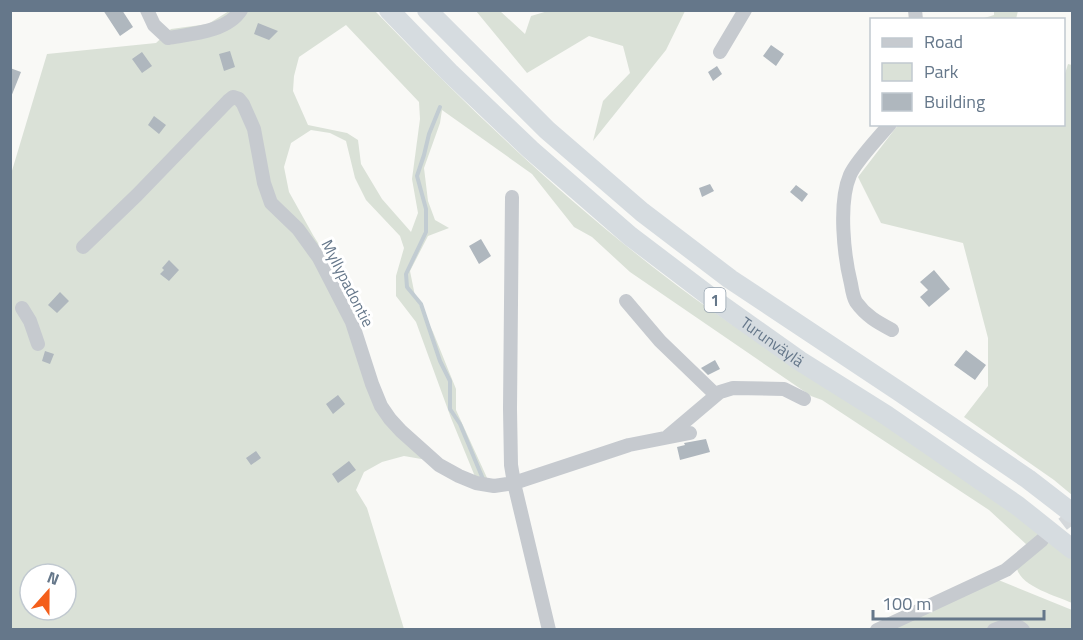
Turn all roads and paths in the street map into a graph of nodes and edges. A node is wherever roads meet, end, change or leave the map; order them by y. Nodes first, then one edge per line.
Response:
1 (147, 10) edge
2 (241, 10) edge
3 (389, 10) edge
4 (427, 10) edge
5 (745, 10) edge
6 (720, 52) dead end
7 (888, 126) edge
8 (512, 197) dead end
9 (83, 247) dead end
10 (626, 301) dead end
11 (22, 308) dead end
12 (892, 330) dead end
13 (38, 344) dead end
14 (717, 395) junction
15 (804, 399) dead end
16 (690, 433) dead end
17 (667, 438) junction
18 (513, 483) junction
19 (1072, 513) edge
20 (1042, 540) tunnel mouth
21 (1072, 549) edge
22 (549, 630) edge
23 (877, 630) edge
24 (994, 630) edge
25 (1023, 630) edge

1 - 2 street
3 - 21 highway, Turunväylä / 1
4 - 19 highway, Turunväylä / 1
5 - 6 street
7 - 12 street
8 - 18 street
9 - 18 street, Myllypadontie
10 - 14 street
11 - 13 street
14 - 15 street
14 - 17 street
16 - 17 street
17 - 18 street
18 - 22 street
20 - 23 street
24 - 25 street

